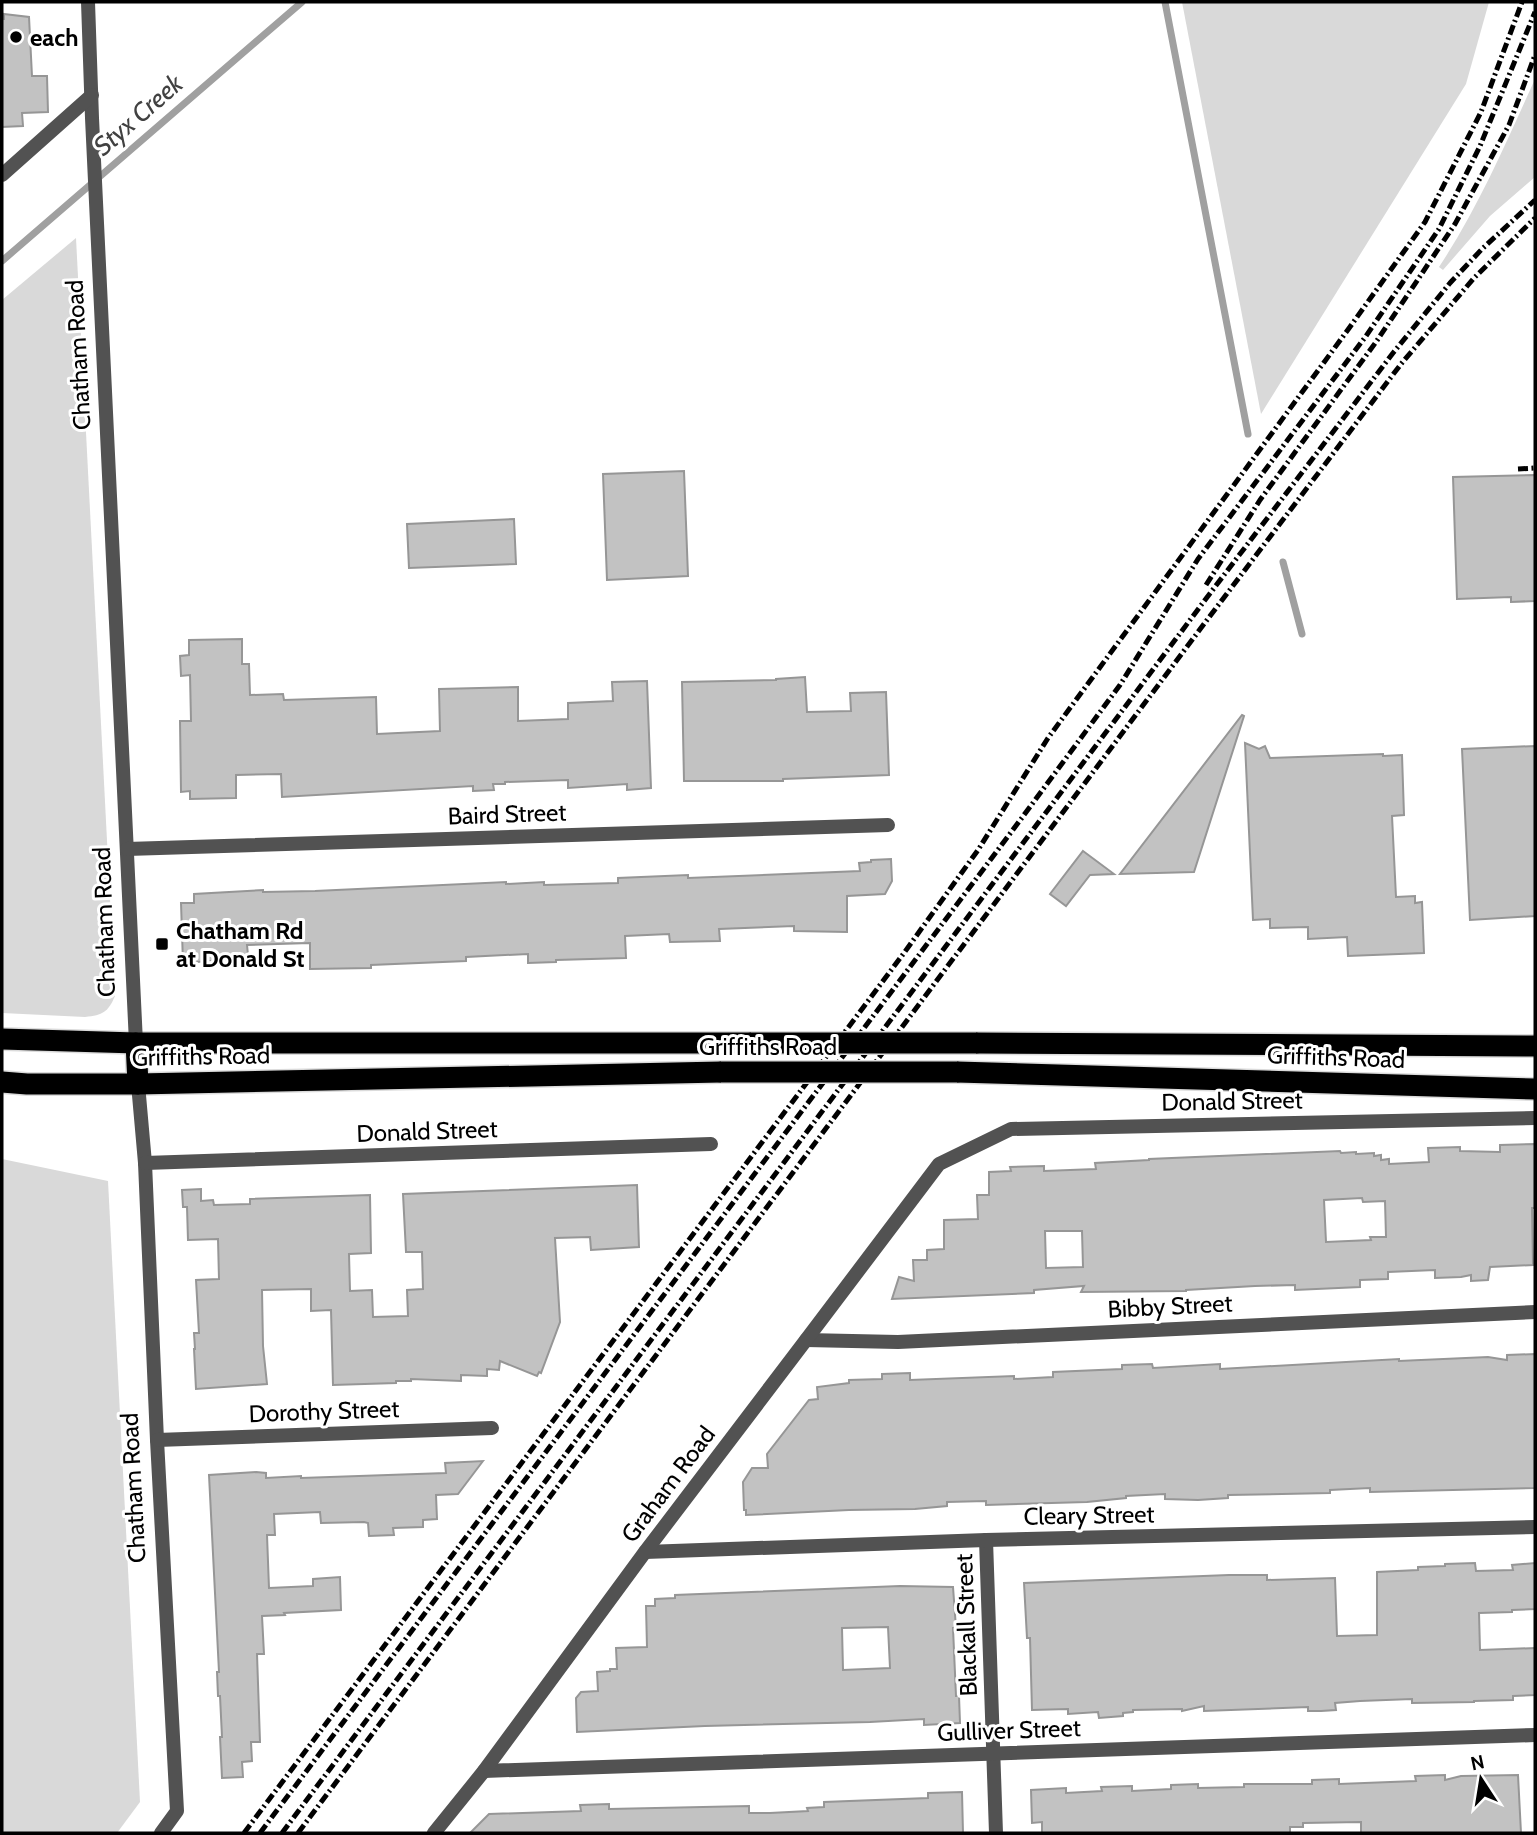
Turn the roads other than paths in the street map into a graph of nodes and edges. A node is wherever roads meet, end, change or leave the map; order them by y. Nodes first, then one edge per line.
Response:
1 (88, 2) edge
2 (92, 94) junction
3 (2, 175) edge
4 (888, 825) dead end
5 (127, 849) junction
6 (2, 1040) edge
7 (136, 1043) junction
8 (1535, 1045) edge
9 (2, 1082) edge
10 (138, 1084) junction
11 (1535, 1089) edge
12 (1535, 1118) edge
13 (711, 1144) dead end
14 (145, 1163) junction
15 (939, 1164) joint
16 (1535, 1312) edge
17 (806, 1340) junction
18 (492, 1428) dead end
19 (157, 1440) junction
20 (1535, 1527) edge
21 (986, 1540) junction
22 (645, 1552) junction
23 (1535, 1735) edge
24 (993, 1753) junction
25 (484, 1770) junction
26 (161, 1833) edge
27 (433, 1833) edge
28 (996, 1833) edge

1 - 2 street, Chatham Road
2 - 3 street
2 - 5 street, Chatham Road
4 - 5 street, Baird Street
5 - 7 street, Chatham Road
6 - 7 highway, Griffiths Road
7 - 8 highway, Griffiths Road, bridge
7 - 10 highway, Chatham Road
9 - 10 highway, Griffiths Road
10 - 11 highway, Griffiths Road, bridge
10 - 14 street, Chatham Road
12 - 15 street, Donald Street
13 - 14 street, Donald Street
14 - 19 street, Chatham Road
15 - 17 street, Graham Road
16 - 17 street, Bibby Street
17 - 22 street, Graham Road
18 - 19 street, Dorothy Street
19 - 26 street, Chatham Road
20 - 21 street, Cleary Street
21 - 22 street, Cleary Street
21 - 24 street, Blackall Street
22 - 25 street, Graham Road
23 - 24 street, Gulliver Street
24 - 25 street, Gulliver Street
24 - 28 street, Blackall Street
25 - 27 street, Graham Road

